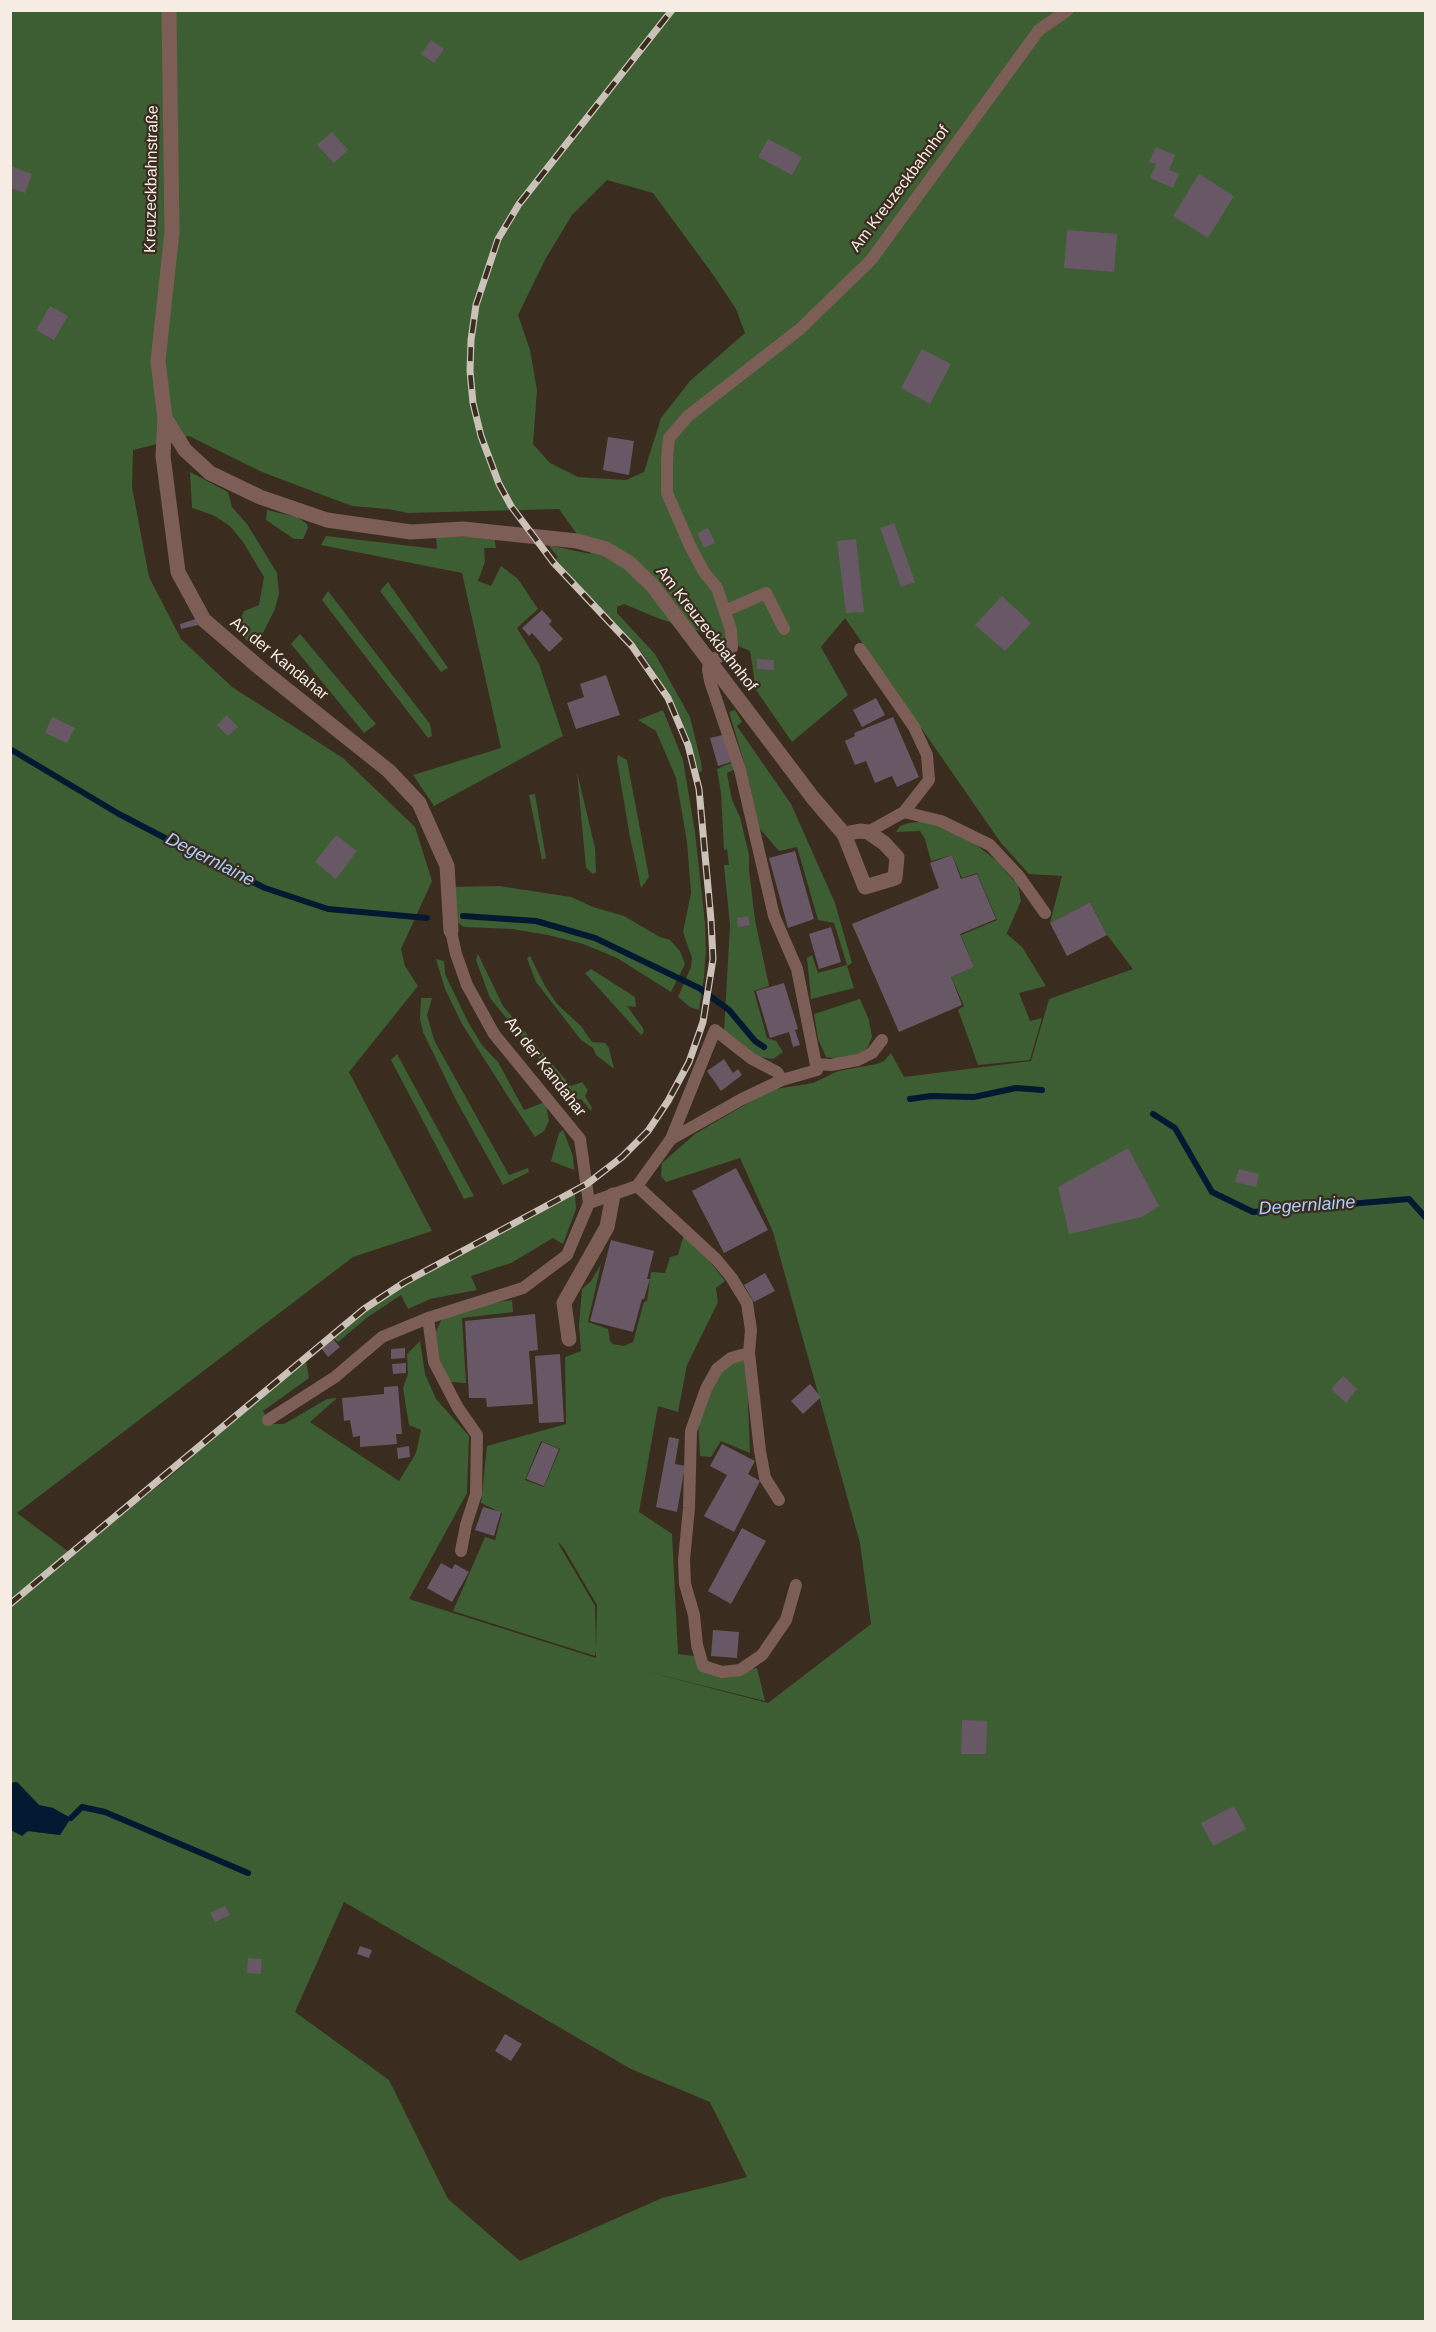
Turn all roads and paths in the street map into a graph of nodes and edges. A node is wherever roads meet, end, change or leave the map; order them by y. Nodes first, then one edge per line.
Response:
1 (169, 10) edge
2 (1068, 10) edge
3 (165, 418) junction
4 (724, 611) junction
5 (784, 629) dead end
6 (860, 649) dead end
7 (709, 660) junction
8 (904, 812) junction
9 (868, 832) junction
10 (844, 834) junction
11 (1045, 913) dead end
12 (451, 931) joint
13 (882, 1040) dead end
14 (816, 1064) junction
15 (782, 1080) junction
16 (672, 1139) junction
17 (637, 1186) junction
18 (613, 1195) junction
19 (589, 1203) junction
20 (428, 1318) junction
21 (569, 1339) dead end
22 (749, 1353) junction
23 (268, 1420) dead end
24 (779, 1500) dead end
25 (461, 1551) dead end
26 (796, 1585) dead end

1 - 3 street, Kreuzeckbahnstraße
2 - 4 lane, Am Kreuzeckbahnhof
3 - 7 street, Am Kreuzeckbahnhof
3 - 12 street, An der Kandahar
4 - 5 lane
4 - 7 lane, Am Kreuzeckbahnhof
6 - 8 lane
7 - 10 street, Am Kreuzeckbahnhof
7 - 14 lane
8 - 9 lane
8 - 11 lane
9 - 10 street
9 - 10 street, Am Kreuzeckbahnhof
12 - 19 lane, An der Kandahar
13 - 14 lane
14 - 15 lane
15 - 16 lane
15 - 16 lane
16 - 17 lane
17 - 18 lane
17 - 22 lane
18 - 19 lane
18 - 21 street
19 - 20 lane
20 - 23 lane
20 - 25 lane
22 - 24 lane
22 - 26 lane

